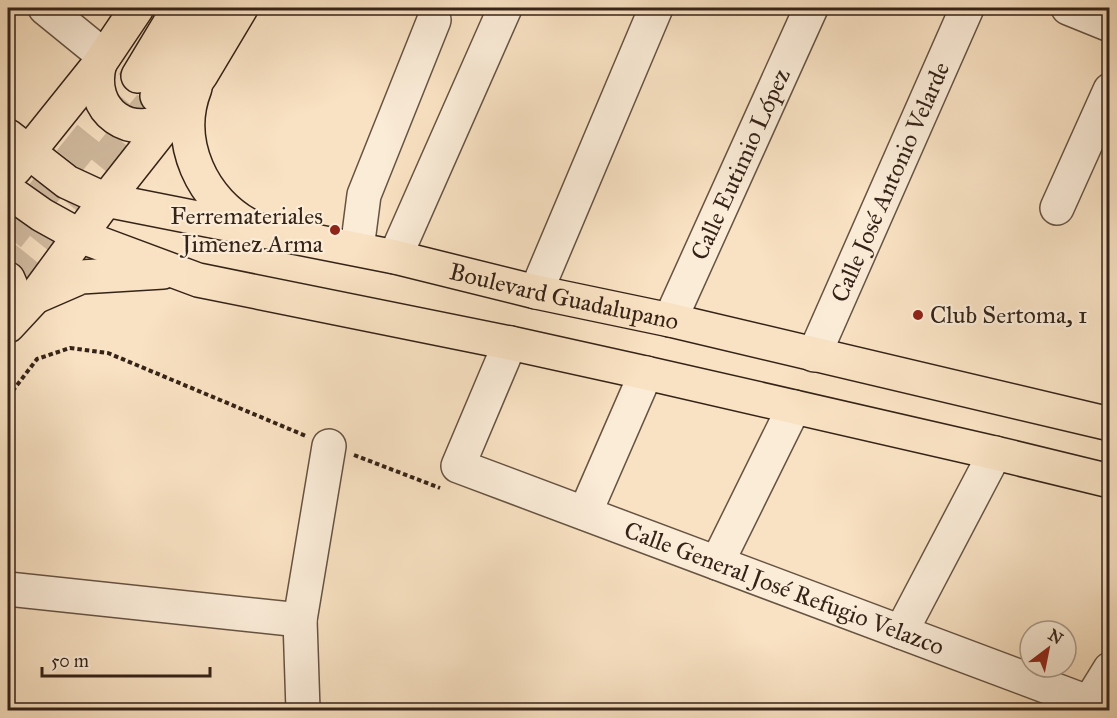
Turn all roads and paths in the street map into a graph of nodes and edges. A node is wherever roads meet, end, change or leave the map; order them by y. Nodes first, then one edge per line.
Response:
1 (45, 8) edge
2 (137, 8) edge
3 (179, 8) edge
4 (209, 8) edge
5 (241, 8) edge
6 (505, 8) edge
7 (656, 8) edge
8 (811, 8) edge
9 (967, 8) edge
10 (1068, 8) edge
11 (434, 20) dead end
12 (1110, 25) edge
13 (102, 59) junction
14 (201, 75) junction
15 (1110, 90) edge
16 (156, 96) junction
17 (18, 144) edge
18 (8, 179) edge
19 (8, 191) edge
20 (106, 200) junction
21 (1057, 208) dead end
22 (265, 232) junction
23 (81, 236) junction
24 (357, 249) junction
25 (395, 257) junction
26 (176, 272) junction
27 (8, 279) edge
28 (536, 292) junction
29 (34, 298) junction
30 (670, 320) junction
31 (8, 325) edge
32 (510, 343) junction
33 (70, 348) dead end
34 (814, 355) junction
35 (646, 373) junction
36 (8, 397) edge
37 (794, 407) junction
38 (1110, 424) edge
39 (329, 446) dead end
40 (996, 453) junction
41 (1110, 481) edge
42 (585, 513) junction
43 (717, 563) junction
44 (8, 589) edge
45 (300, 620) junction
46 (901, 632) junction
47 (1110, 669) edge
48 (1099, 707) edge
49 (303, 711) edge

1 - 13 street
2 - 13 main road
3 - 16 main road
4 - 16 main road
5 - 14 main road
6 - 25 street
7 - 28 street
8 - 30 street, Calle Eutimio López
9 - 34 street, Calle José Antonio Velarde
10 - 12 street
11 - 24 street
13 - 16 main road
13 - 17 main road
14 - 16 main road
14 - 22 main road
15 - 21 street
16 - 20 main road
17 - 18 main road
17 - 20 main road, Boulevard Guadalupano
19 - 23 main road
20 - 22 main road, Boulevard Guadalupano
20 - 23 main road
22 - 24 main road, Boulevard Guadalupano
23 - 26 main road
23 - 29 main road
24 - 25 main road, Boulevard Guadalupano
25 - 28 main road, Boulevard Guadalupano
26 - 29 main road
26 - 32 main road
27 - 31 main road
28 - 30 main road, Boulevard Guadalupano
29 - 31 main road
30 - 34 main road, Boulevard Guadalupano
32 - 35 main road
32 - 42 street, Calle General José Refugio Velazco
33 - 36 path
34 - 38 main road, Boulevard Guadalupano
35 - 37 main road
35 - 42 street
37 - 40 main road
37 - 43 street
39 - 45 street
40 - 41 main road
40 - 46 street
42 - 43 street, Calle General José Refugio Velazco
43 - 46 street, Calle General José Refugio Velazco
44 - 45 street
45 - 49 street
46 - 48 street, Calle General José Refugio Velazco
47 - 48 street

